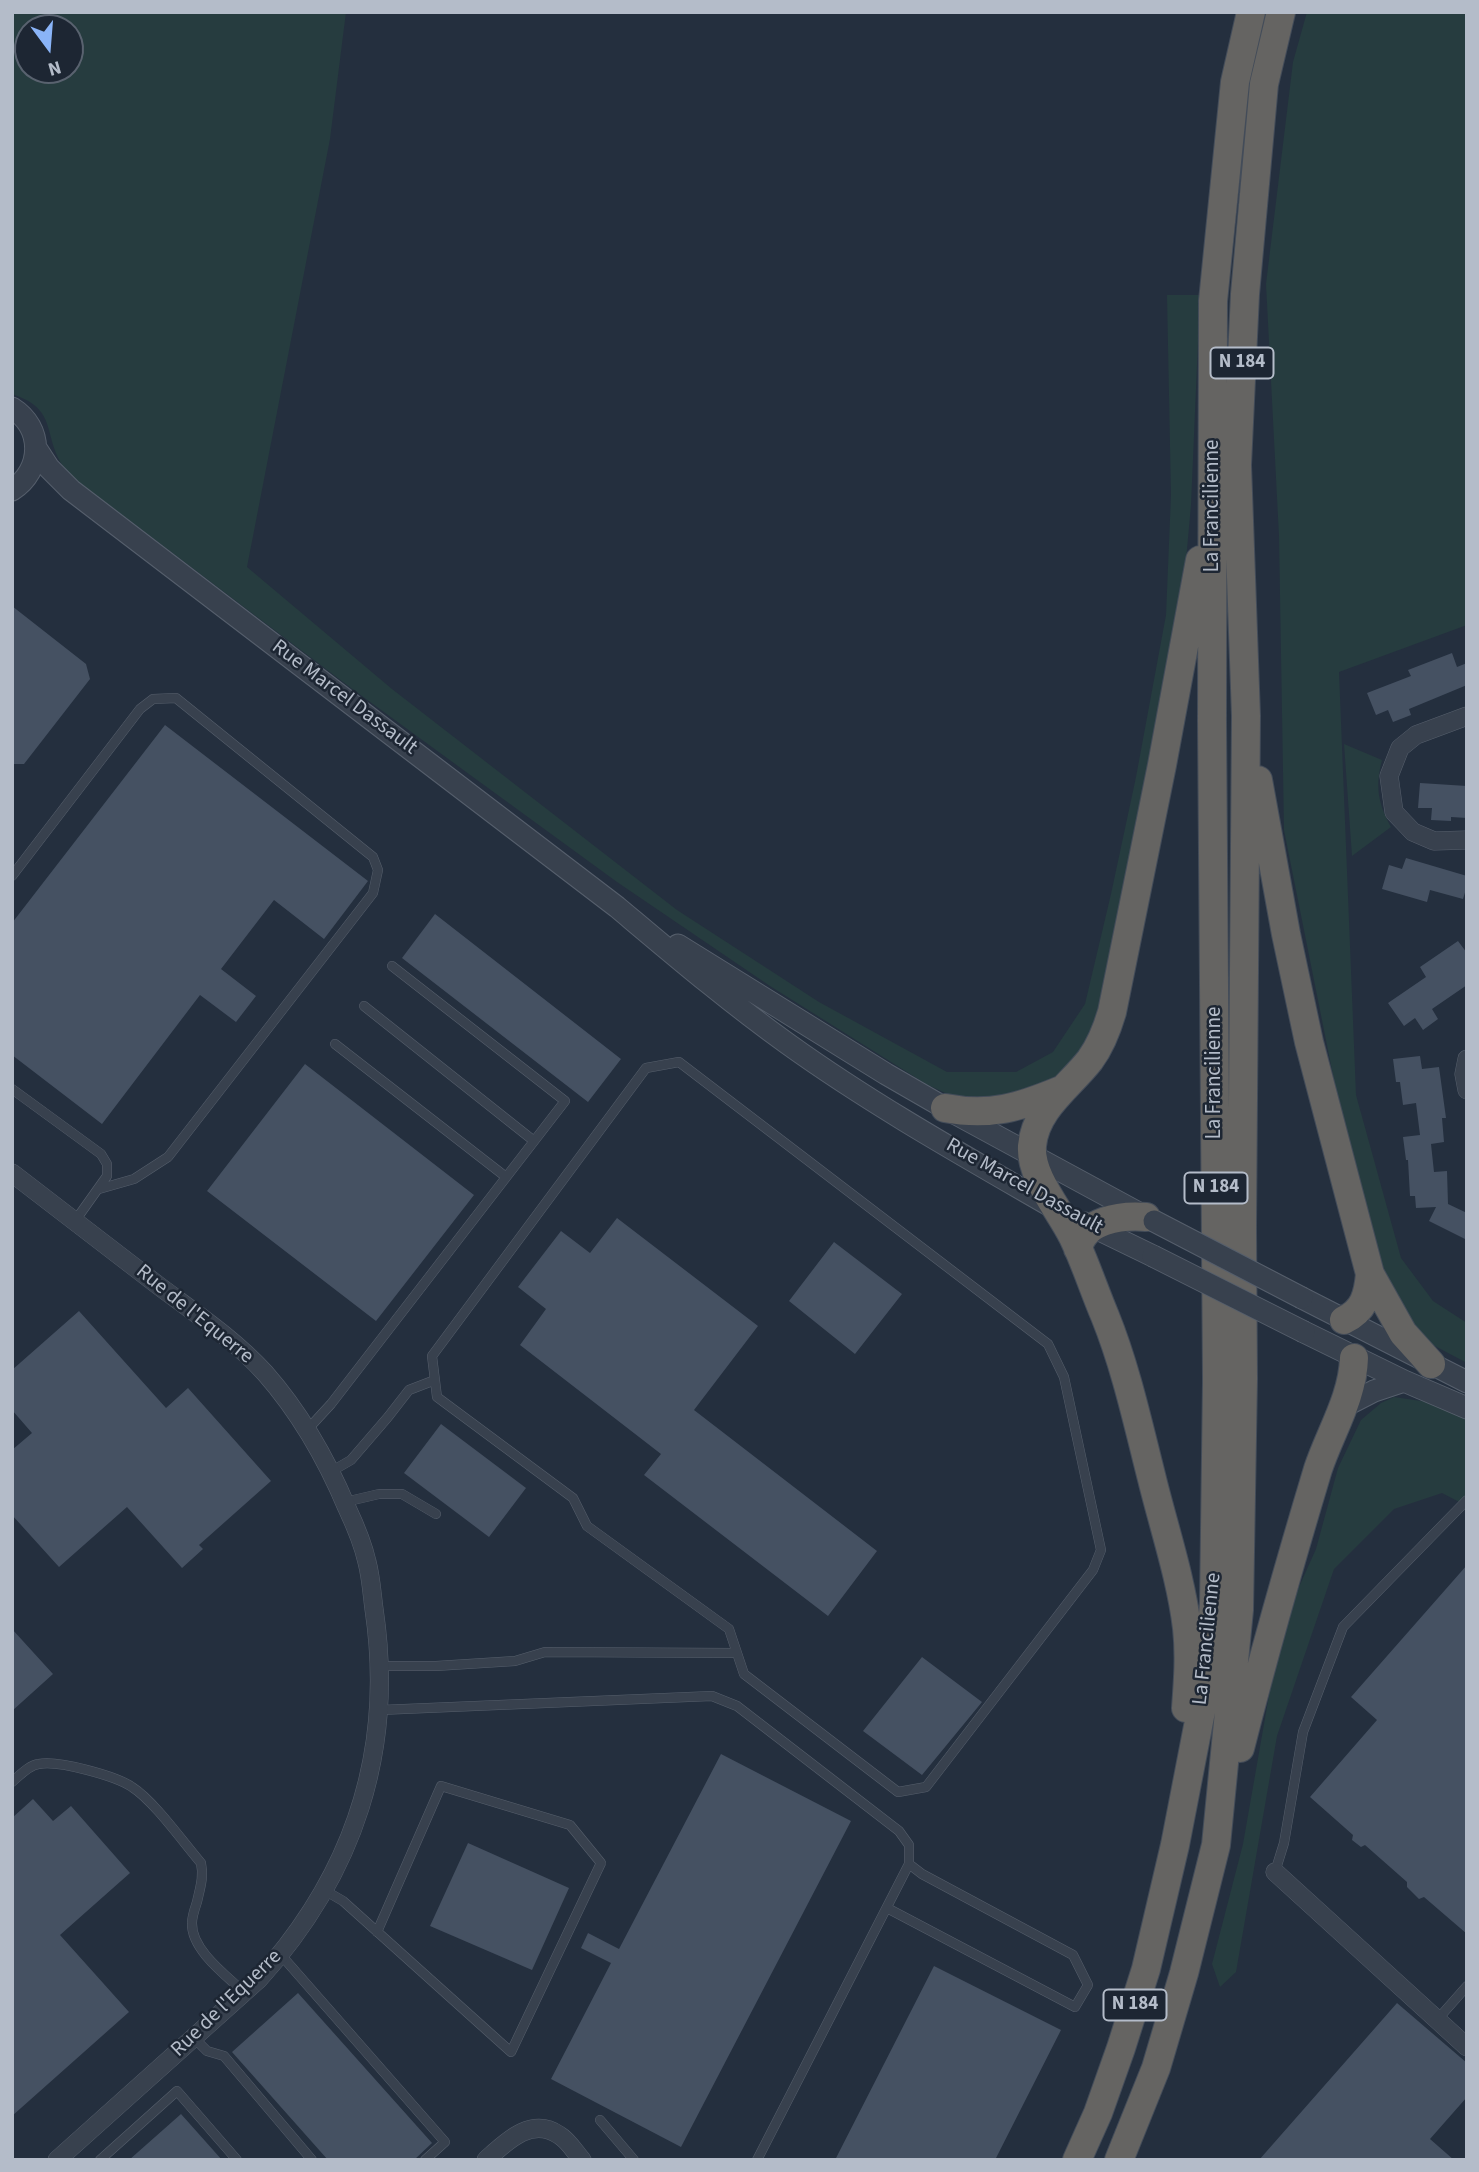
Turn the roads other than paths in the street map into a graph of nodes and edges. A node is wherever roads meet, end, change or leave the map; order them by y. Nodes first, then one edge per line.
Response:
1 (1251, 12) edge
2 (1281, 12) edge
3 (12, 408) edge
4 (36, 448) junction
5 (14, 489) edge
6 (71, 490) junction
7 (1213, 528) junction
8 (1246, 716) junction
9 (1467, 716) edge
10 (1467, 840) edge
11 (12, 876) edge
12 (617, 907) junction
13 (392, 966) dead end
14 (364, 1006) dead end
15 (335, 1044) dead end
16 (1467, 1059) edge
17 (12, 1089) edge
18 (1061, 1090) junction
19 (1467, 1090) edge
20 (945, 1108) junction
21 (534, 1141) junction
22 (1033, 1155) junction
23 (12, 1173) edge
24 (506, 1177) junction
25 (99, 1189) junction
26 (1059, 1211) junction
27 (1150, 1219) junction
28 (75, 1221) junction
29 (1085, 1238) junction
30 (1370, 1274) junction
31 (1344, 1320) junction
32 (1354, 1358) junction
33 (1431, 1364) junction
34 (435, 1380) junction
35 (1404, 1381) junction
36 (1467, 1382) edge
37 (1343, 1408) junction
38 (1467, 1408) edge
39 (308, 1429) junction
40 (332, 1472) junction
41 (1467, 1500) edge
42 (345, 1502) junction
43 (436, 1514) dead end
44 (737, 1653) junction
45 (380, 1666) junction
46 (380, 1710) junction
47 (12, 1782) edge
48 (1175, 1845) junction
49 (1216, 1845) junction
50 (909, 1864) junction
51 (1275, 1872) joint
52 (324, 1890) junction
53 (887, 1908) junction
54 (377, 1932) junction
55 (281, 1955) junction
56 (1467, 1986) edge
57 (245, 1993) junction
58 (1437, 2020) junction
59 (194, 2038) junction
60 (1467, 2047) edge
61 (600, 2120) dead end
62 (57, 2160) edge
63 (100, 2160) edge
64 (237, 2160) edge
65 (312, 2160) edge
66 (425, 2160) edge
67 (485, 2160) edge
68 (583, 2160) edge
69 (634, 2160) edge
70 (757, 2160) edge
71 (1077, 2160) edge
72 (1119, 2160) edge

1 - 7 highway, La Francilienne / N 184
2 - 8 highway, La Francilienne / N 184
3 - 4 street, Rue Marcel Dassault
4 - 5 street
4 - 6 street, Rue Marcel Dassault
5 - 6 street
6 - 12 street, Rue Marcel Dassault
7 - 18 highway
7 - 48 highway, La Francilienne / N 184
8 - 30 highway
8 - 49 highway, La Francilienne / N 184
9 - 10 street
11 - 25 lane
12 - 20 street, Rue Marcel Dassault
12 - 26 street, Rue Marcel Dassault
13 - 21 lane
14 - 21 lane
15 - 24 lane
16 - 19 street
17 - 25 lane
18 - 20 highway
18 - 22 highway
20 - 22 street, Rue Marcel Dassault
21 - 24 lane
22 - 26 highway
22 - 27 street, Rue Marcel Dassault
23 - 28 street, Rue de l'Equerre
24 - 39 lane
25 - 28 lane
26 - 29 highway
27 - 29 highway
27 - 31 street, Rue Marcel Dassault, bridge
28 - 39 street, Rue de l'Equerre
29 - 32 street, Rue Marcel Dassault, bridge
29 - 48 highway
30 - 31 highway
30 - 33 highway
31 - 32 street
31 - 33 street, Rue Marcel Dassault
32 - 35 street, Rue Marcel Dassault
32 - 37 highway
33 - 36 street, Rue Marcel Dassault
34 - 40 lane
34 - 44 lane
34 - 44 lane
35 - 37 street
35 - 38 street, Rue Marcel Dassault
37 - 49 highway
39 - 40 street, Rue de l'Equerre
40 - 42 street, Rue de l'Equerre
41 - 51 lane
42 - 43 lane
42 - 45 street, Rue de l'Equerre
44 - 45 lane
45 - 46 street, Rue de l'Equerre
46 - 50 lane
46 - 52 street, Rue de l'Equerre
47 - 57 lane
48 - 71 highway, La Francilienne / N 184
49 - 72 highway, La Francilienne / N 184
50 - 53 lane
50 - 53 lane
51 - 58 street
52 - 54 lane
52 - 55 street, Rue de l'Equerre
53 - 70 lane
54 - 54 lane
55 - 57 street, Rue de l'Equerre
55 - 66 lane
56 - 58 lane
57 - 59 street, Rue de l'Equerre
58 - 60 street
59 - 62 street, Rue de l'Equerre
59 - 65 lane
61 - 69 lane
63 - 64 lane
67 - 68 street

